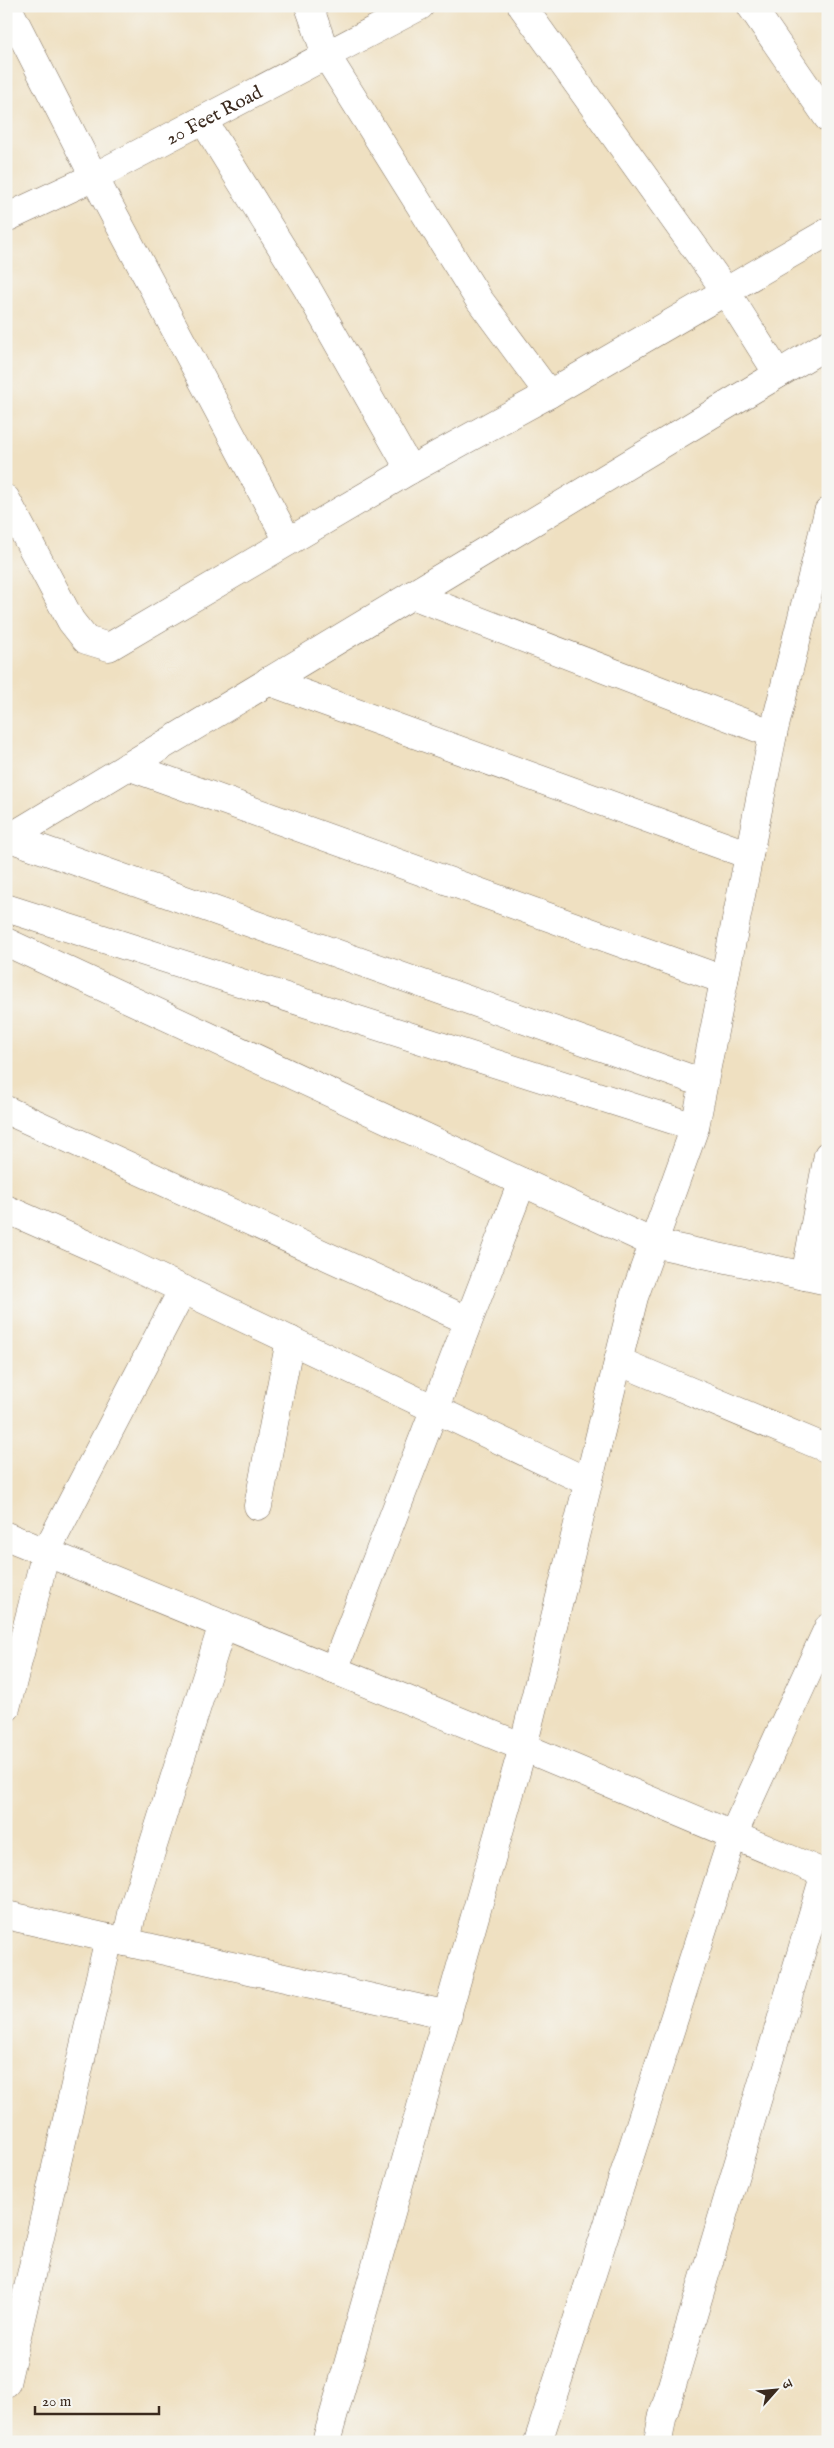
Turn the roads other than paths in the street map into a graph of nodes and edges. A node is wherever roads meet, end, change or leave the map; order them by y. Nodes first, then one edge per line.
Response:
1 (7, 6) edge
2 (309, 6) edge
3 (420, 6) edge
4 (522, 6) edge
5 (750, 6) edge
6 (326, 56) junction
7 (828, 118) edge
8 (203, 120) junction
9 (94, 177) junction
10 (6, 218) edge
11 (828, 232) edge
12 (725, 290) junction
13 (828, 344) edge
14 (778, 374) junction
15 (549, 394) junction
16 (410, 470) junction
17 (6, 499) edge
18 (828, 512) edge
19 (288, 541) junction
20 (412, 595) junction
21 (268, 681) junction
22 (773, 734) junction
23 (128, 766) junction
24 (8, 839) edge
25 (749, 855) junction
26 (6, 908) edge
27 (6, 942) edge
28 (724, 980) junction
29 (703, 1083) junction
30 (6, 1110) edge
31 (695, 1127) junction
32 (828, 1155) edge
33 (522, 1182) junction
34 (6, 1209) edge
35 (653, 1243) junction
36 (816, 1278) edge
37 (183, 1289) junction
38 (467, 1320) junction
39 (290, 1340) junction
40 (618, 1361) junction
41 (433, 1408) junction
42 (828, 1449) edge
43 (588, 1482) junction
44 (258, 1506) dead end
45 (6, 1536) edge
46 (46, 1552) junction
47 (222, 1624) junction
48 (828, 1628) edge
49 (334, 1670) junction
50 (6, 1708) edge
51 (523, 1747) junction
52 (733, 1835) junction
53 (826, 1874) edge
54 (6, 1915) edge
55 (118, 1940) junction
56 (448, 2015) junction
57 (6, 2383) edge
58 (326, 2442) edge
59 (538, 2442) edge
60 (658, 2442) edge

1 - 9 street
2 - 6 street
3 - 6 street, 20 Feet Road
4 - 12 street
5 - 7 street
6 - 8 street, 20 Feet Road
6 - 15 street
8 - 9 street, 20 Feet Road
8 - 16 street
9 - 10 street, 20 Feet Road
9 - 19 street
11 - 12 street
12 - 14 street
12 - 15 street
13 - 14 street
14 - 20 street
15 - 16 street
16 - 19 street
17 - 19 street
18 - 22 street
20 - 21 street
20 - 22 street
21 - 23 street
21 - 25 street
22 - 25 street
23 - 24 street
23 - 28 street
24 - 29 street
25 - 28 street
26 - 31 street
27 - 33 street
28 - 29 street
29 - 31 street
30 - 38 street
31 - 35 street
32 - 36 street
33 - 35 street
33 - 38 street
34 - 37 street
35 - 36 street
35 - 40 street
37 - 39 street
37 - 46 street
38 - 41 street
39 - 41 street
39 - 44 street
40 - 42 street
40 - 43 street
41 - 43 street
41 - 49 street
43 - 51 street
45 - 46 street
46 - 47 street
46 - 50 street
47 - 49 street
47 - 55 street
48 - 52 street
49 - 51 street
51 - 52 street
51 - 56 street
52 - 53 street
52 - 59 street
53 - 60 street
54 - 55 street
55 - 56 street
55 - 57 street
56 - 58 street

